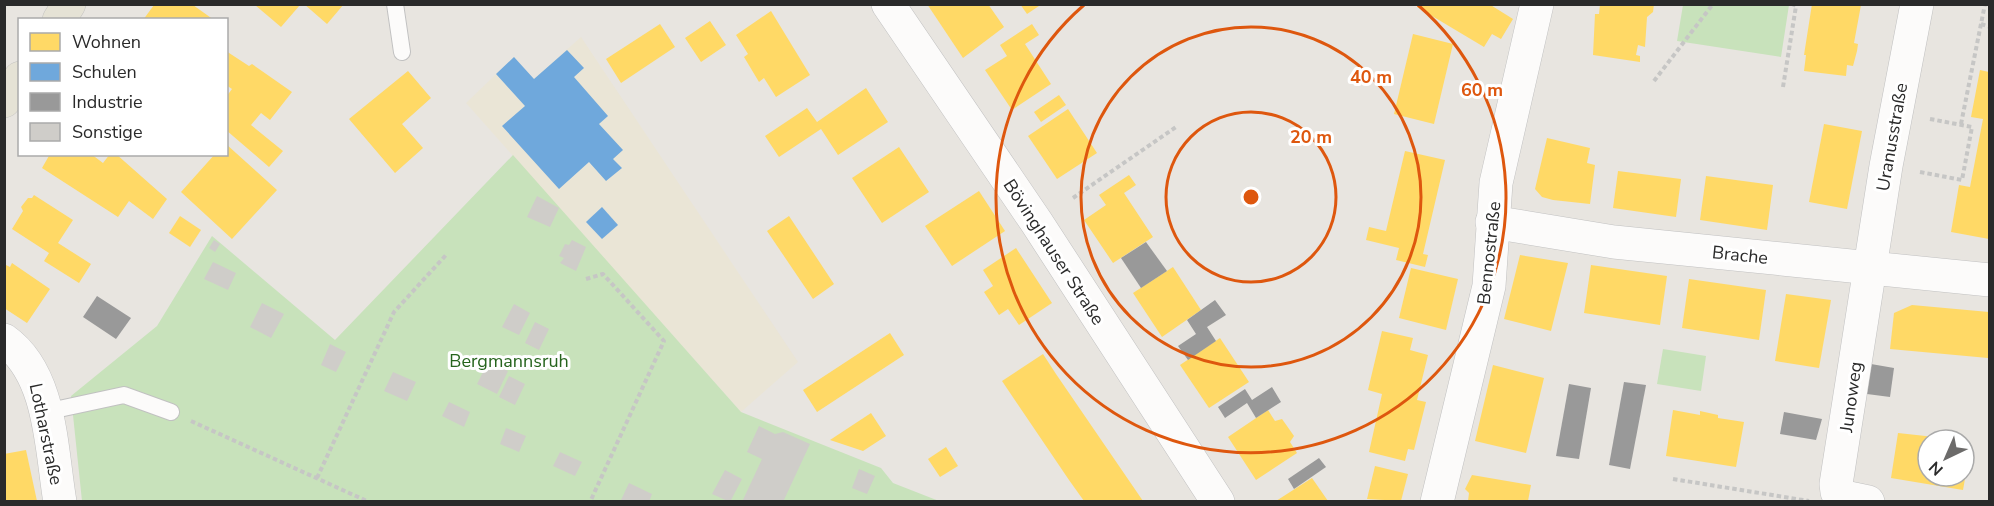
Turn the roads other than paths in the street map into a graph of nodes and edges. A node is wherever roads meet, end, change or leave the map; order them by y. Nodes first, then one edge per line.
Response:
1 (69, 4) edge
2 (395, 4) edge
3 (888, 4) edge
4 (1537, 4) edge
5 (1917, 4) edge
6 (60, 18) edge
7 (402, 52) dead end
8 (18, 81) edge
9 (4, 101) edge
10 (1492, 222) junction
11 (1870, 270) junction
12 (1989, 280) edge
13 (4, 340) edge
14 (45, 412) junction
15 (171, 412) road end
16 (60, 501) edge
17 (1218, 501) edge
18 (1437, 501) edge
19 (1868, 501) edge

1 - 6 main road
2 - 7 lane
3 - 17 street, Bövinghauser Straße
4 - 10 street, Bennostraße
5 - 11 street, Uranusstraße
8 - 9 main road
10 - 11 street, Brache
10 - 18 street, Bennostraße
11 - 12 street, Brache
11 - 19 street, Junoweg
13 - 14 street, Lotharstraße
14 - 15 lane
14 - 16 street, Lotharstraße

